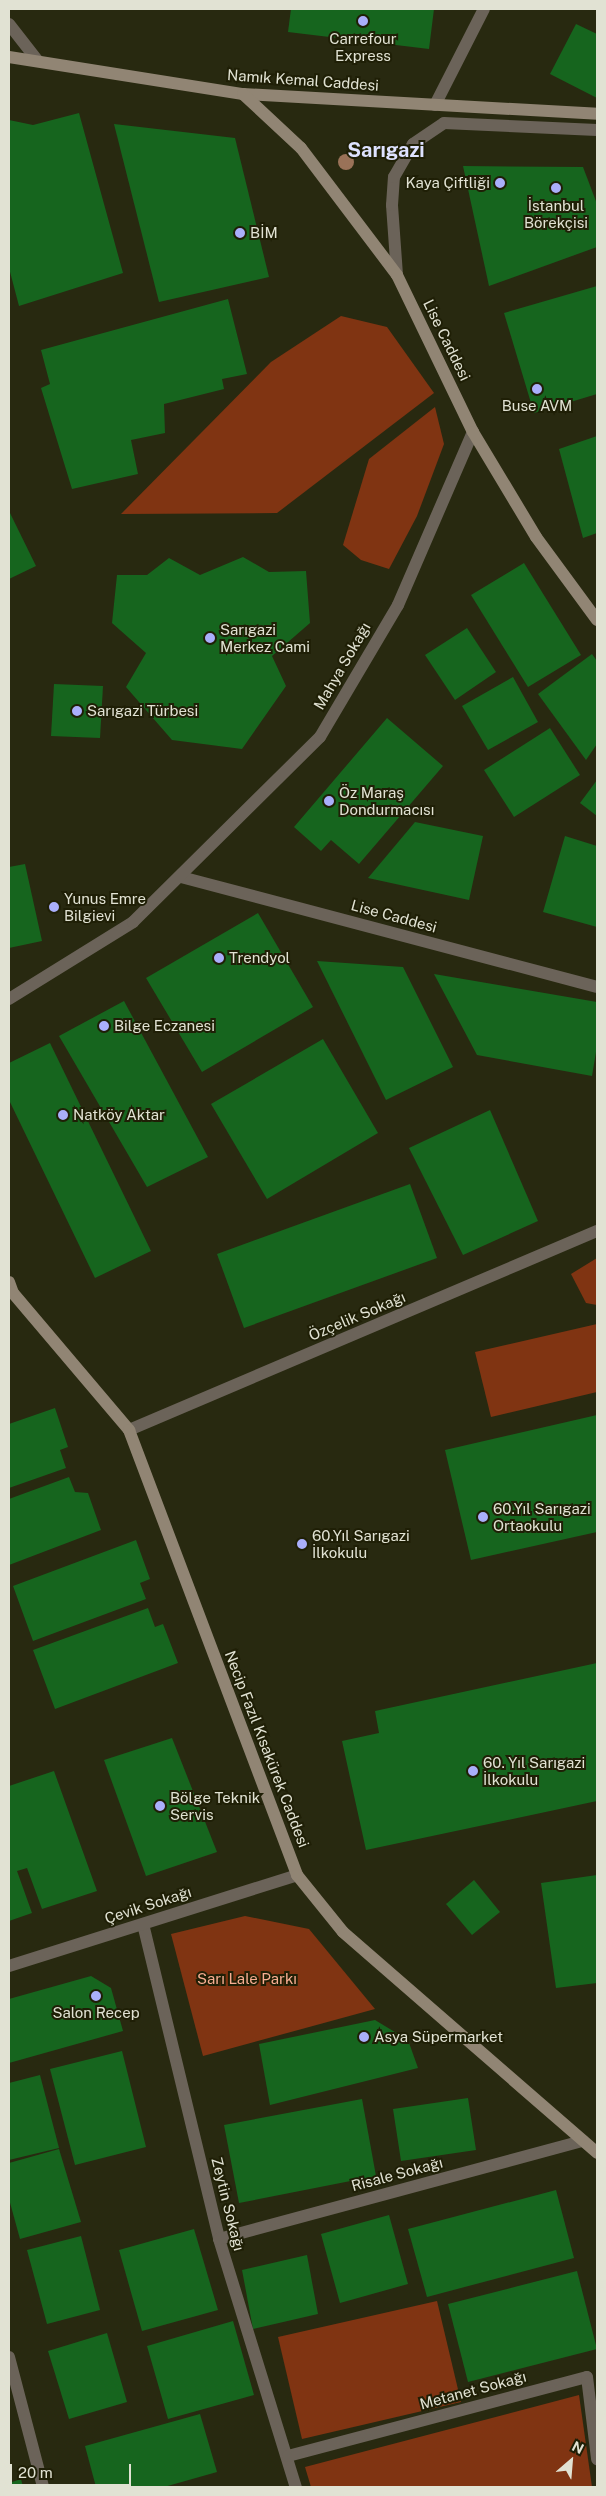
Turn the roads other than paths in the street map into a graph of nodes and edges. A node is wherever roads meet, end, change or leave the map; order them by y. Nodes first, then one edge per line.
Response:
1 (484, 9) edge
2 (9, 24) edge
3 (9, 57) edge
4 (37, 60) junction
5 (243, 94) junction
6 (435, 105) junction
7 (597, 114) edge
8 (597, 130) edge
9 (397, 275) junction
10 (473, 432) junction
11 (597, 620) edge
12 (182, 877) junction
13 (597, 987) edge
14 (9, 999) edge
15 (597, 1231) edge
16 (9, 1282) edge
17 (129, 1430) junction
18 (297, 1875) junction
19 (143, 1924) junction
20 (9, 1966) edge
21 (583, 2141) junction
22 (597, 2154) edge
23 (219, 2239) junction
24 (9, 2357) edge
25 (288, 2456) junction
26 (597, 2459) edge
27 (43, 2487) edge
28 (296, 2487) edge

1 - 6 street
2 - 4 street
3 - 4 main road, Namık Kemal Caddesi
4 - 5 main road, Namık Kemal Caddesi
5 - 6 main road, Namık Kemal Caddesi
5 - 9 main road, Lise Caddesi
6 - 7 main road, Namık Kemal Caddesi
8 - 9 street
9 - 10 main road, Lise Caddesi
10 - 11 main road, Lise Caddesi
10 - 12 street, Mahya Sokağı
12 - 13 street, Lise Caddesi
12 - 14 street, Mahya Sokağı
15 - 17 street, Özçelik Sokağı
16 - 17 main road, Necip Fazıl Kısakürek Caddesi
17 - 18 main road, Necip Fazıl Kısakürek Caddesi
18 - 19 street, Çevik Sokağı
18 - 21 main road, Necip Fazıl Kısakürek Caddesi
19 - 20 street, Çevik Sokağı
19 - 23 street, Zeytin Sokağı
21 - 22 main road, Necip Fazıl Kısakürek Caddesi
21 - 23 street, Risale Sokağı
23 - 25 street, Zeytin Sokağı
24 - 27 street
25 - 26 street, Metanet Sokağı
25 - 28 street, Zeytin Sokağı

